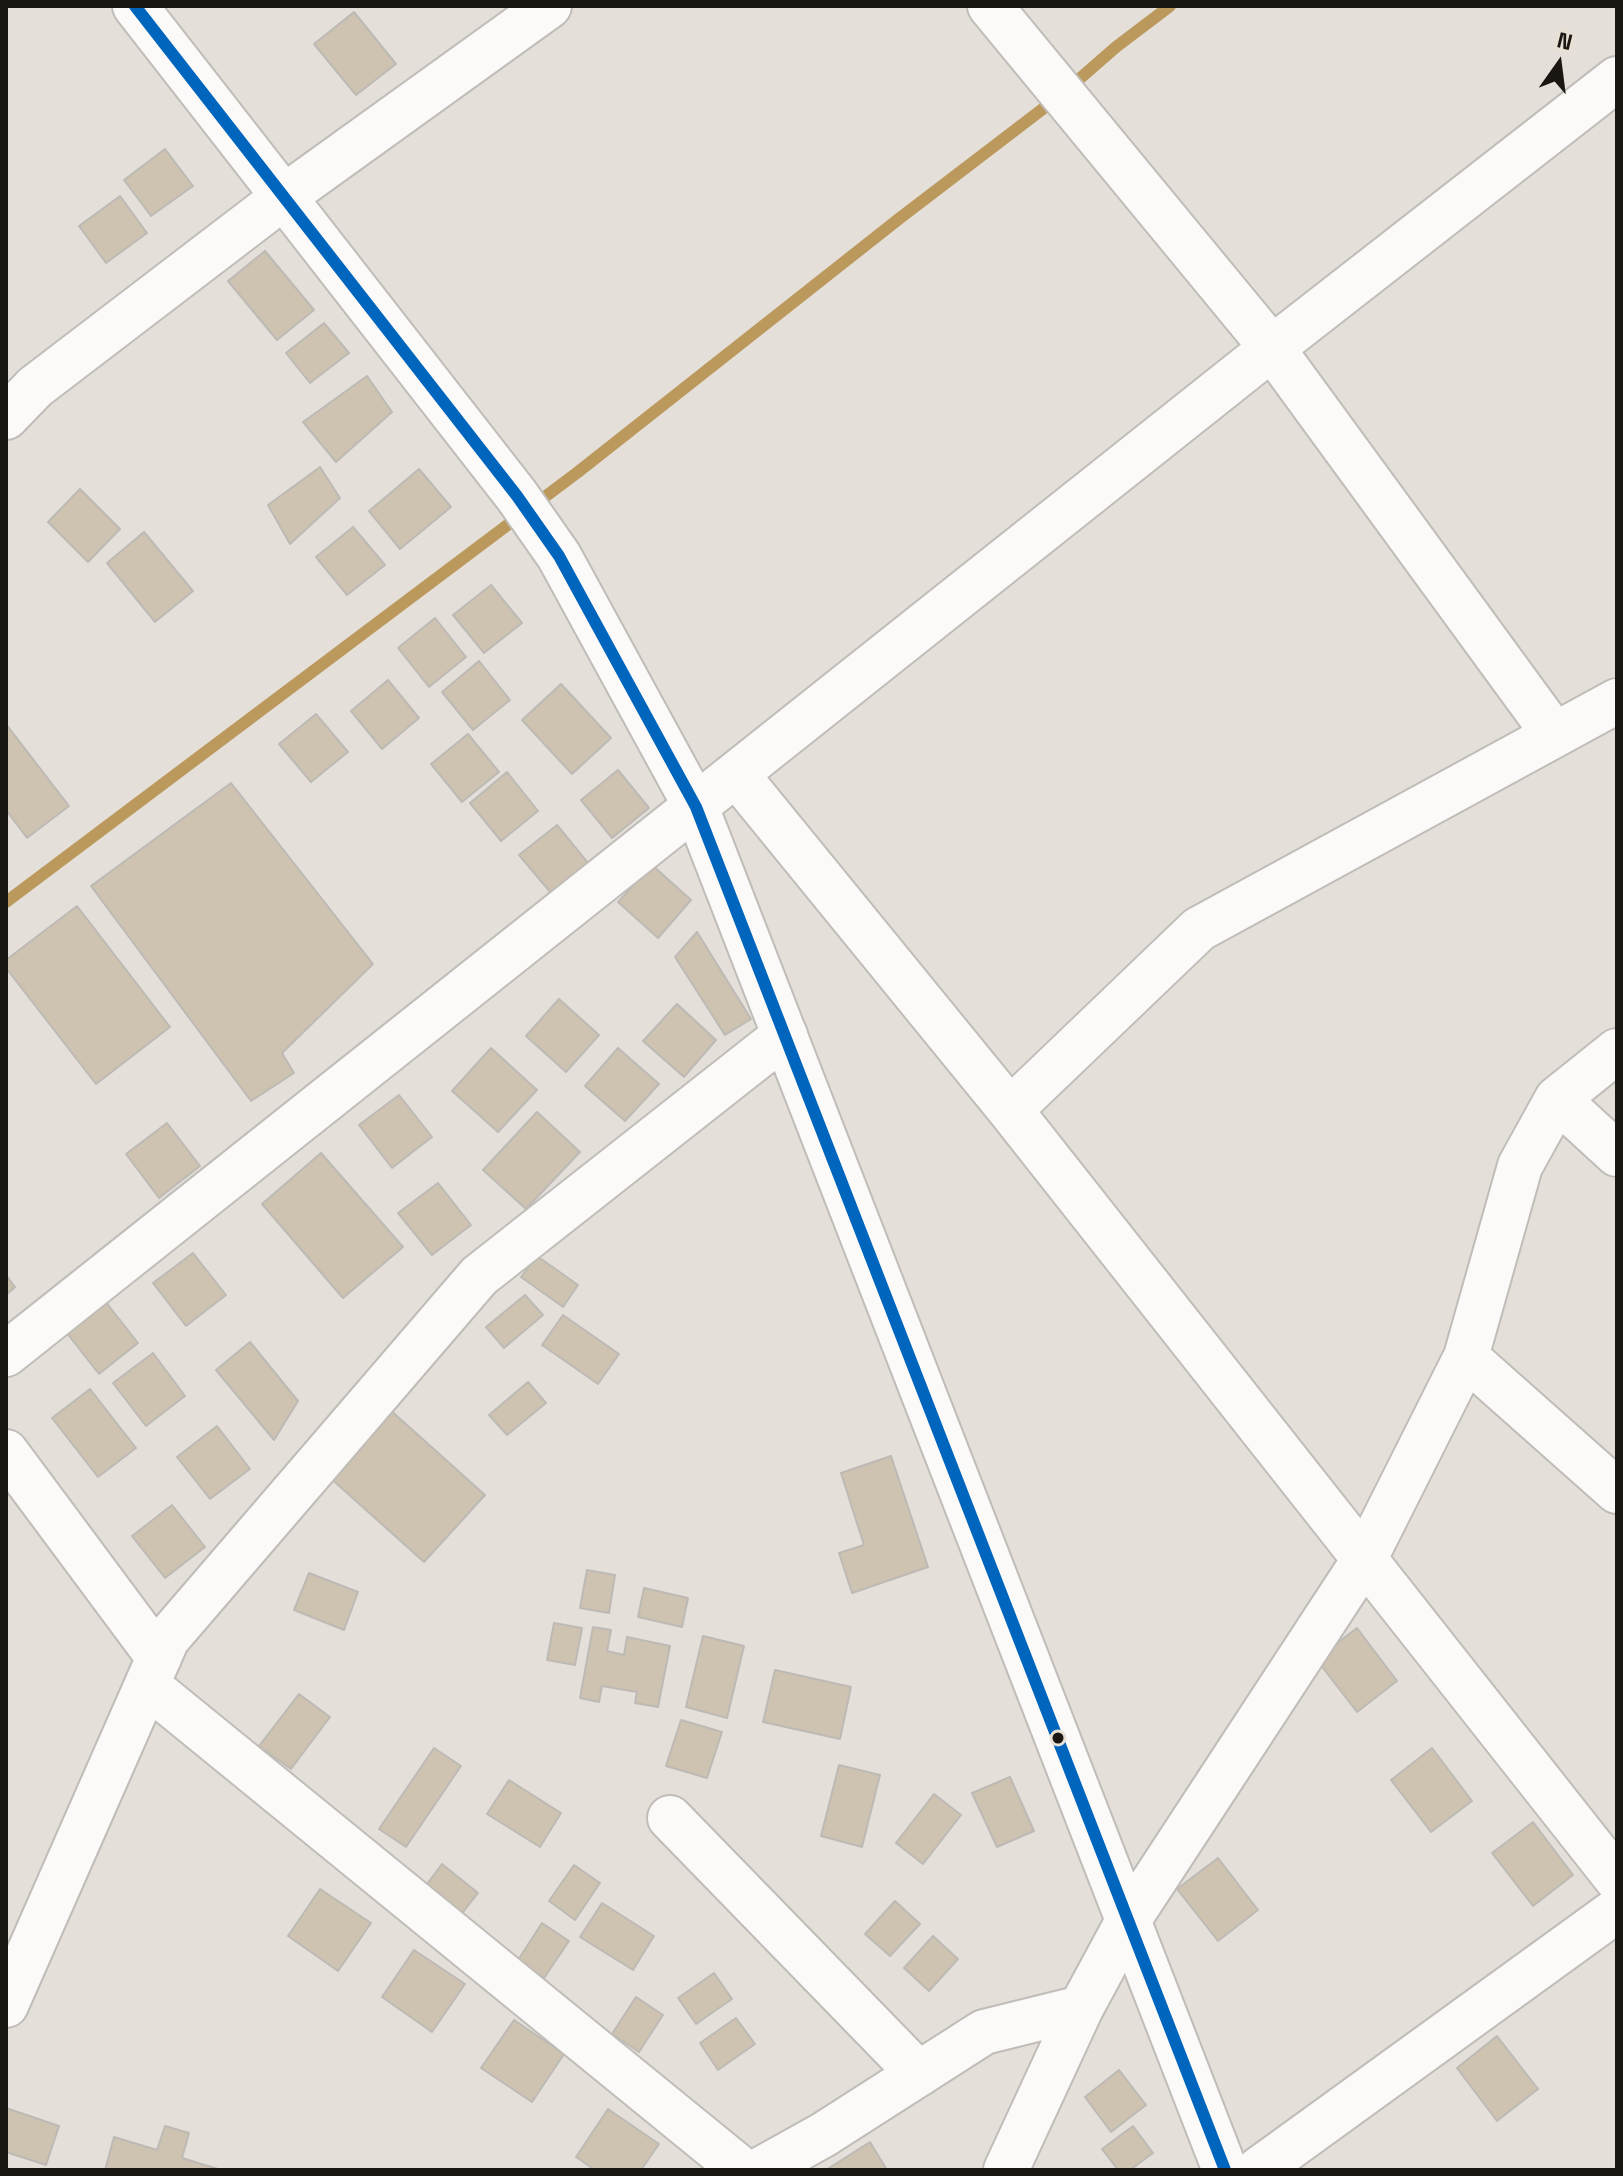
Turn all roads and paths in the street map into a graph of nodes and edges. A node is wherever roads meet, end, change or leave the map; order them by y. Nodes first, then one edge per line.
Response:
1 (135, 6) edge
2 (549, 6) edge
3 (990, 6) edge
4 (1617, 79) edge
5 (285, 196) junction
6 (1272, 348) junction
7 (6, 417) edge
8 (1617, 701) edge
9 (1554, 734) junction
10 (736, 774) junction
11 (696, 807) junction
12 (785, 1035) junction
13 (1617, 1051) edge
14 (1557, 1099) junction
15 (1010, 1110) junction
16 (1617, 1154) edge
17 (6, 1354) edge
18 (1466, 1357) junction
19 (6, 1452) edge
20 (1617, 1491) edge
21 (1364, 1560) junction
22 (153, 1671) junction
23 (670, 1818) dead end
24 (1617, 1879) edge
25 (1617, 1910) edge
26 (1129, 1919) junction
27 (6, 2005) edge
28 (1081, 2008) junction
29 (919, 2074) junction
30 (742, 2170) edge
31 (760, 2170) edge
32 (1006, 2170) edge
33 (1225, 2170) edge
34 (1258, 2170) edge

1 - 5 main road
2 - 5 main road
3 - 6 main road
4 - 6 main road
5 - 7 main road
5 - 11 main road
6 - 9 main road
6 - 10 main road
8 - 9 main road
9 - 15 main road
10 - 11 main road
10 - 15 main road
11 - 12 main road
11 - 17 main road
12 - 22 main road
12 - 26 main road
13 - 14 main road
14 - 16 main road
14 - 18 main road
15 - 21 main road
18 - 20 main road
18 - 21 main road
19 - 22 main road
21 - 24 main road
21 - 26 main road
22 - 27 main road
22 - 30 main road
23 - 29 main road
25 - 34 main road
26 - 28 main road
26 - 33 main road
28 - 29 main road
28 - 32 main road
29 - 31 main road

